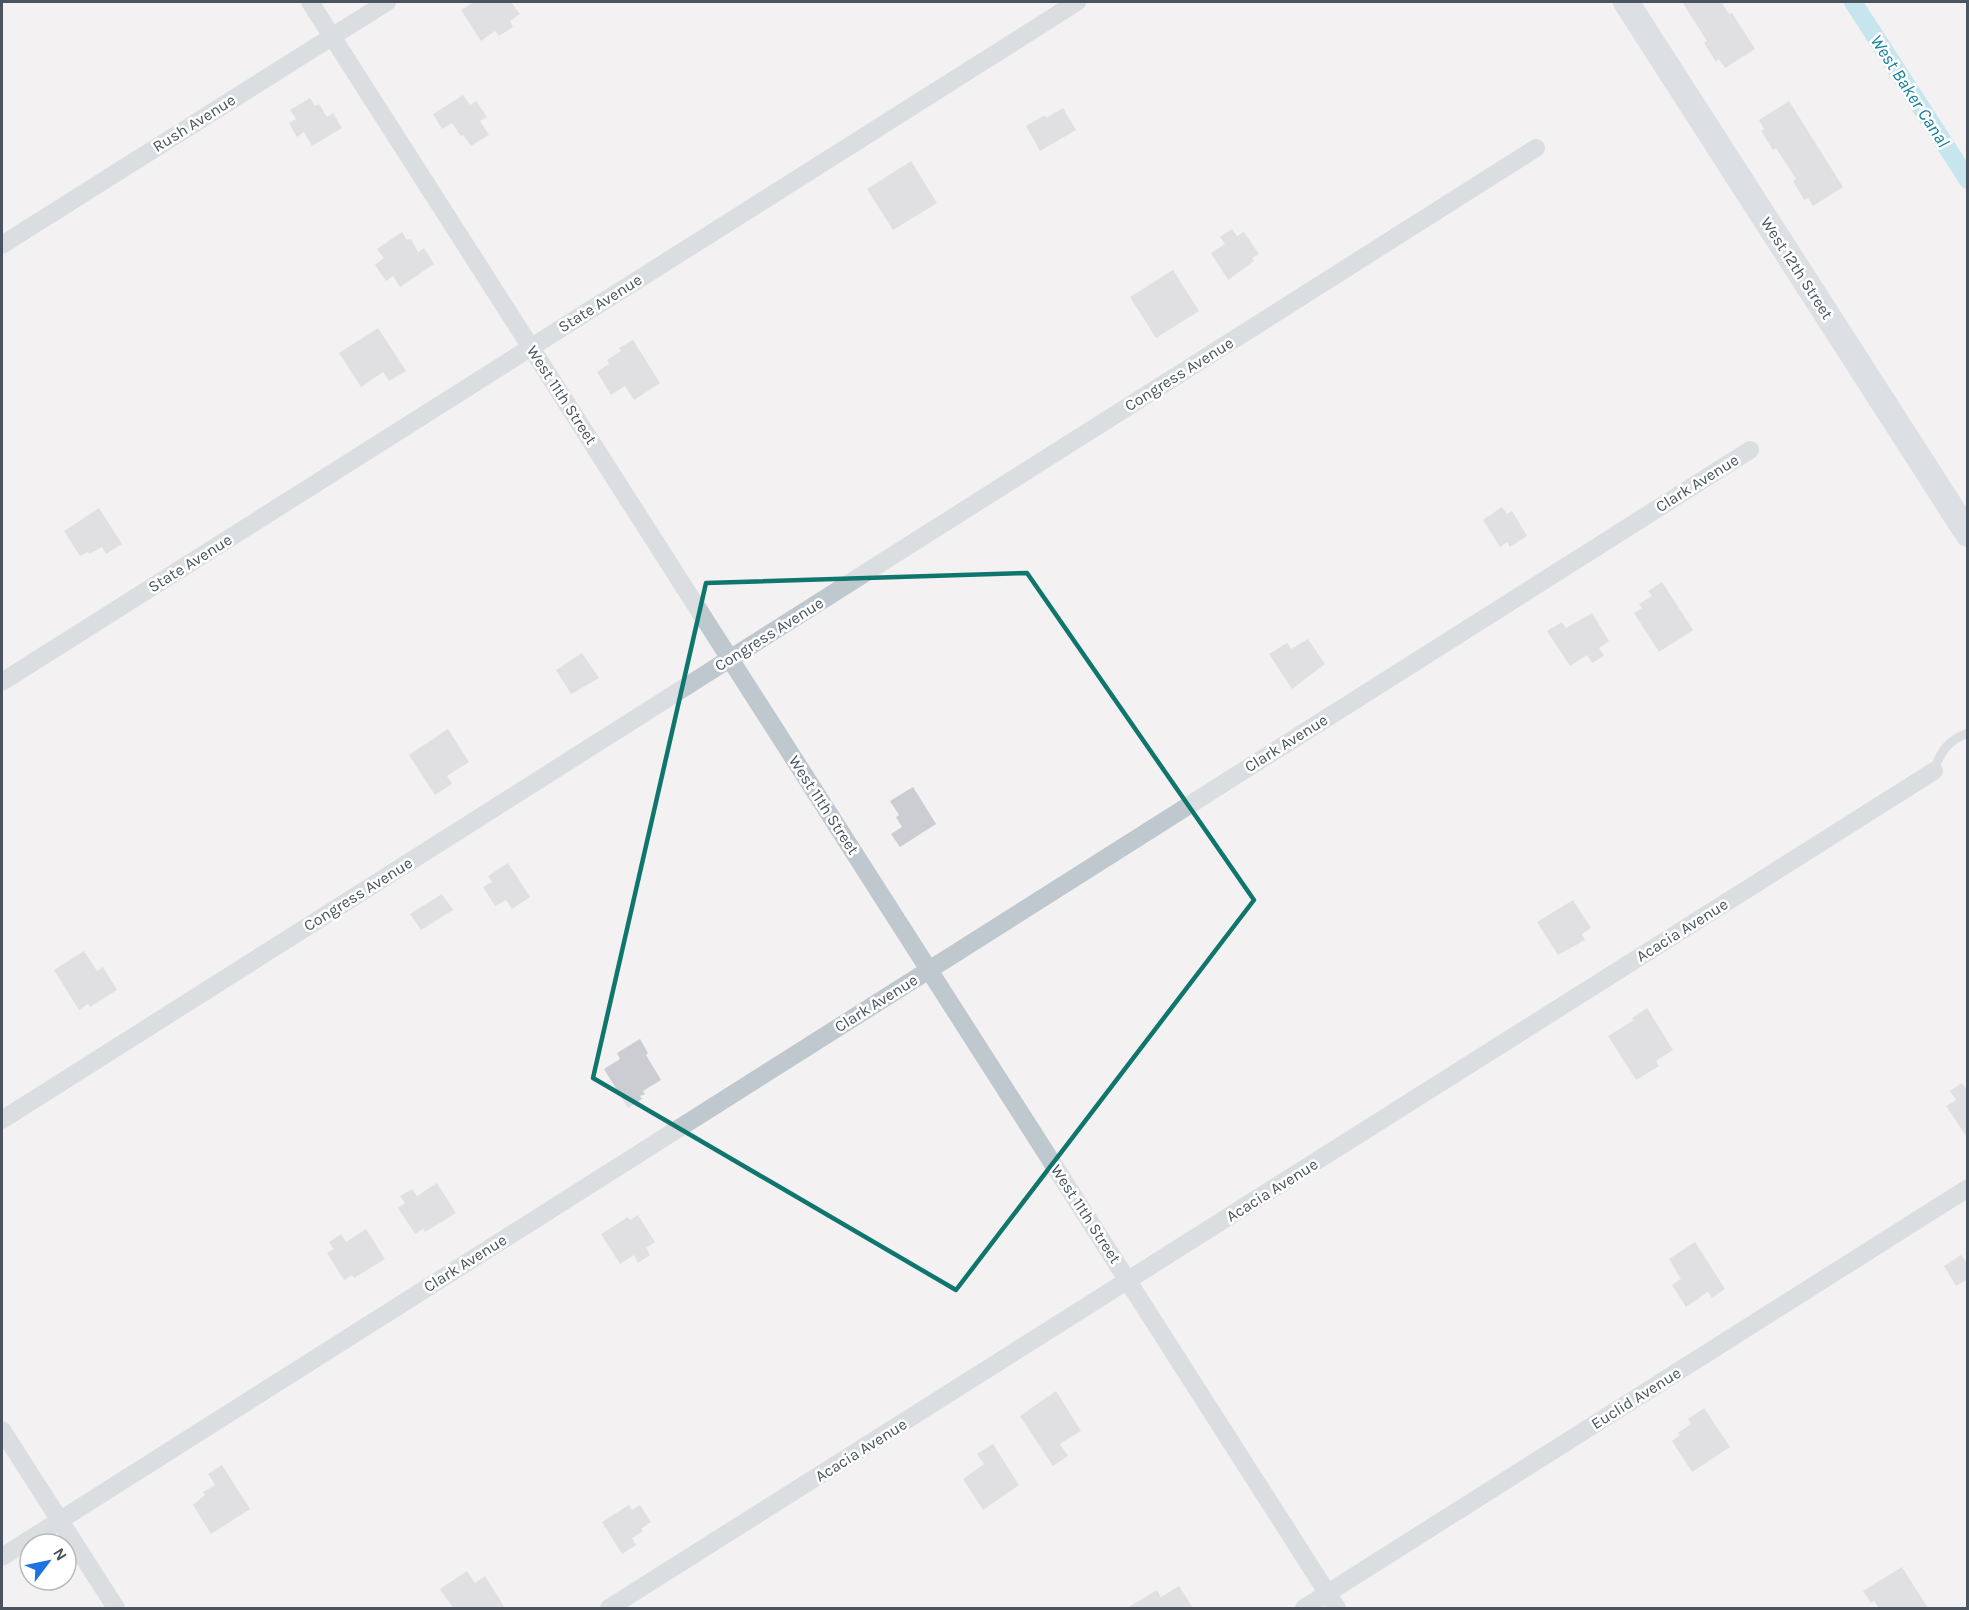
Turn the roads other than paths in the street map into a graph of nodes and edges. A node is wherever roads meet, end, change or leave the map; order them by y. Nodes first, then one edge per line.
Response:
1 (310, 2) edge
2 (387, 2) edge
3 (1077, 2) edge
4 (1626, 2) edge
5 (332, 36) junction
6 (1536, 148) dead end
7 (2, 245) edge
8 (531, 347) junction
9 (1749, 450) dead end
10 (1968, 534) edge
11 (730, 658) junction
12 (2, 682) edge
13 (1968, 733) edge
14 (1934, 771) joint
15 (929, 969) junction
16 (2, 1120) edge
17 (1968, 1188) edge
18 (1128, 1281) junction
19 (2, 1430) edge
20 (59, 1520) junction
21 (2, 1557) edge
22 (1333, 1601) edge
23 (116, 1608) edge
24 (609, 1608) edge
25 (1304, 1608) edge

1 - 5 street, West 11th Street
2 - 5 street, Rush Avenue
3 - 8 street, State Avenue
4 - 10 street, West 12th Street
5 - 7 street, Rush Avenue
5 - 8 street, West 11th Street
6 - 11 street, Congress Avenue
8 - 11 street, West 11th Street
8 - 12 street, State Avenue
9 - 15 street, Clark Avenue
11 - 15 street, West 11th Street
11 - 16 street, Congress Avenue
13 - 14 lane
14 - 18 street, Acacia Avenue
15 - 18 street, West 11th Street
15 - 20 street, Clark Avenue
17 - 22 street, Euclid Avenue
18 - 22 street, West 11th Street
18 - 24 street, Acacia Avenue
19 - 20 street
20 - 21 street, Clark Avenue
20 - 23 street
22 - 25 street, Euclid Avenue

